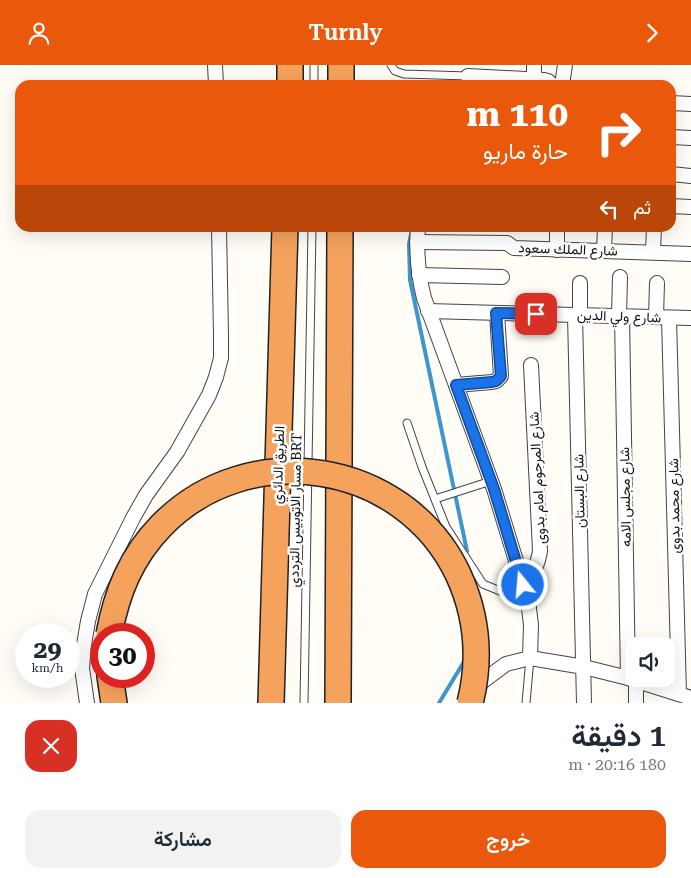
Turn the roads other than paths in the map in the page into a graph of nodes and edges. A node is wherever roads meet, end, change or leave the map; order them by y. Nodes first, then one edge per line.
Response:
1 (215, 65) edge
2 (290, 65) edge
3 (314, 65) edge
4 (341, 65) edge
5 (391, 65) edge
6 (534, 65) edge
7 (566, 65) edge
8 (467, 75) edge
9 (534, 79) junction
10 (216, 80) edge
11 (290, 80) edge
12 (314, 80) edge
13 (341, 80) edge
14 (544, 80) edge
15 (563, 80) edge
16 (676, 103) edge
17 (691, 104) edge
18 (676, 138) edge
19 (691, 139) edge
20 (676, 174) edge
21 (691, 175) edge
22 (676, 206) edge
23 (691, 207) edge
24 (219, 232) edge
25 (285, 232) edge
26 (312, 232) edge
27 (340, 232) edge
28 (418, 232) edge
29 (557, 232) edge
30 (606, 232) edge
31 (654, 232) edge
32 (417, 242) junction
33 (557, 250) junction
34 (604, 251) junction
35 (653, 252) junction
36 (691, 253) edge
37 (419, 275) junction
38 (502, 277) dead end
39 (620, 277) dead end
40 (580, 283) dead end
41 (657, 283) dead end
42 (428, 311) junction
43 (496, 313) junction
44 (577, 315) junction
45 (620, 316) junction
46 (663, 318) junction
47 (691, 318) edge
48 (531, 365) dead end
49 (456, 385) junction
50 (407, 423) dead end
51 (491, 481) junction
52 (435, 499) junction
53 (523, 585) junction
54 (111, 623) edge
55 (631, 637) edge
56 (530, 658) junction
57 (584, 667) junction
58 (625, 677) edge
59 (633, 687) edge
60 (657, 687) edge
61 (112, 688) edge
62 (685, 696) edge
63 (87, 703) edge
64 (114, 703) edge
65 (271, 703) edge
66 (304, 703) edge
67 (338, 703) edge
68 (469, 703) edge
69 (526, 703) edge
70 (584, 703) edge
71 (636, 703) edge

1 - 10 street
2 - 11 highway
3 - 12 lane
4 - 13 highway
5 - 8 lane
6 - 9 street
7 - 15 street
8 - 9 street
9 - 14 street
16 - 17 street
18 - 19 street
20 - 21 street
22 - 23 street
24 - 63 street
25 - 65 highway, الطريق الدائري
26 - 66 lane, مسار الاتوبيس الترددي BRT
27 - 67 highway
28 - 32 street
29 - 33 street
30 - 34 street
31 - 35 street
32 - 33 street, شارع الملك سعود
32 - 37 street
33 - 34 street, شارع الملك سعود
34 - 35 street, شارع الملك سعود
35 - 36 street, شارع الملك سعود
37 - 38 street
37 - 42 street
39 - 45 street, شارع مجلس الامه
40 - 44 street, شارع البستان
41 - 46 street, شارع محمد بدوى
42 - 43 street, شارع ولي الدين
42 - 49 street
43 - 44 street, شارع ولي الدين
43 - 49 street
44 - 45 street, شارع ولي الدين
44 - 57 street, شارع البستان
45 - 46 street, شارع ولي الدين
45 - 55 street, شارع مجلس الامه
46 - 47 street, شارع ولي الدين
46 - 62 street, شارع محمد بدوى
48 - 53 street, شارع المرحوم امام بدوى
49 - 51 street
50 - 52 lane
51 - 52 lane
51 - 53 street
52 - 53 lane
53 - 56 street
54 - 68 highway, bridge
56 - 57 street
56 - 68 street
56 - 69 lane
57 - 58 street
57 - 70 street, شارع البستان
59 - 71 street, شارع مجلس الامه
60 - 62 street
61 - 64 highway

